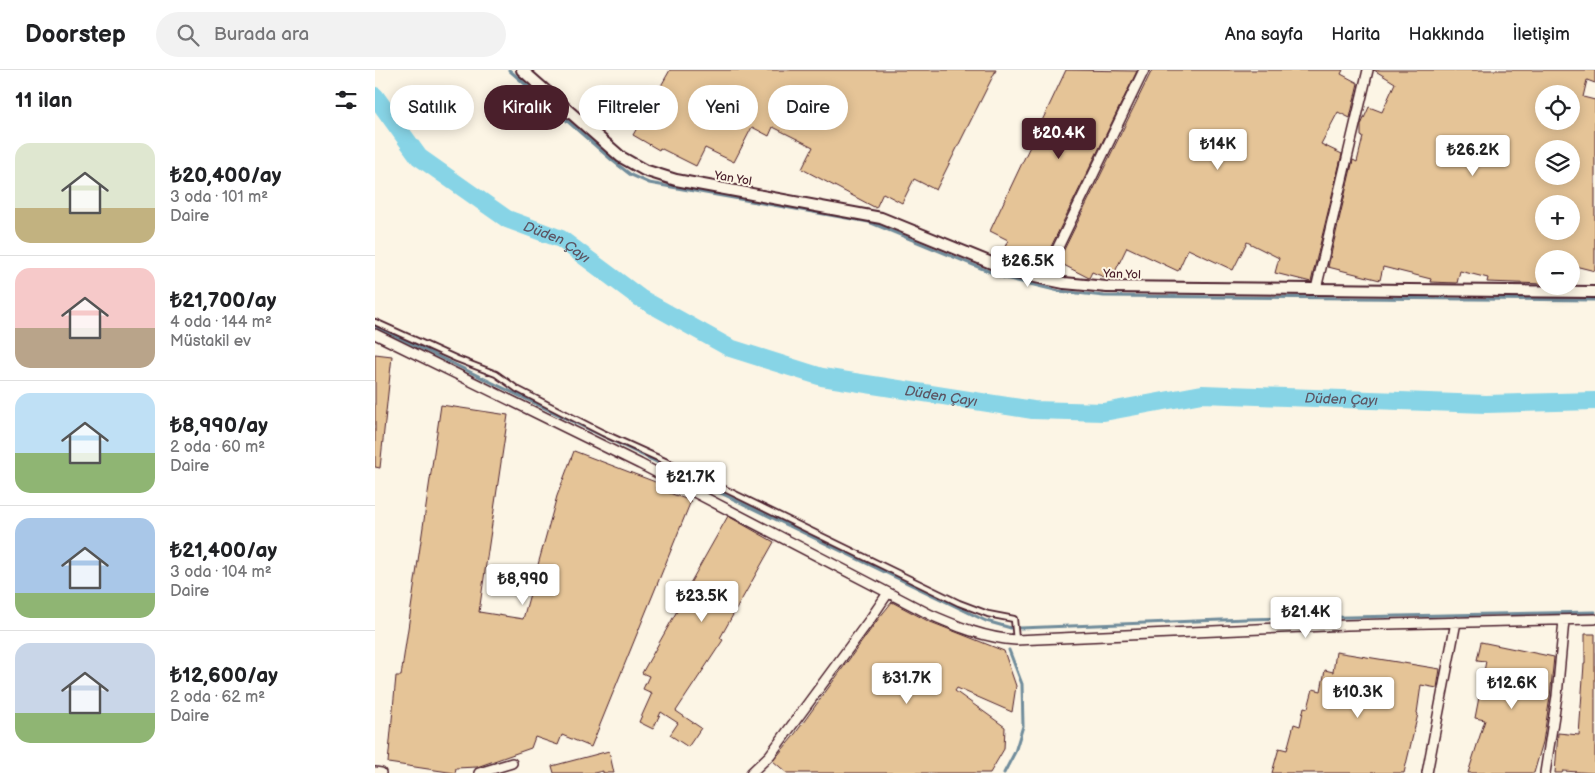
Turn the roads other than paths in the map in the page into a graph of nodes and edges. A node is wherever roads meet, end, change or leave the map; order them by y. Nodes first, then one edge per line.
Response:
1 (522, 70) edge
2 (1145, 70) edge
3 (1368, 70) edge
4 (1043, 278) junction
5 (1316, 289) junction
6 (1595, 292) edge
7 (375, 322) edge
8 (375, 334) edge
9 (565, 414) junction
10 (561, 423) junction
11 (888, 593) junction
12 (1595, 619) edge
13 (1564, 620) junction
14 (1456, 622) junction
15 (1016, 640) junction
16 (512, 763) dead end
17 (375, 772) edge
18 (381, 773) edge
19 (479, 773) edge
20 (751, 773) edge
21 (1427, 773) edge
22 (1545, 773) edge

1 - 4 street, Yan Yol
2 - 4 street
3 - 5 street
4 - 5 street, Yan Yol
5 - 6 street, Yan Yol
7 - 9 lane
8 - 10 street
9 - 10 lane
9 - 15 lane
10 - 11 street
11 - 15 street
11 - 20 street
12 - 13 street
13 - 14 street
13 - 22 street
14 - 15 street
14 - 21 street
16 - 19 street
17 - 18 street

